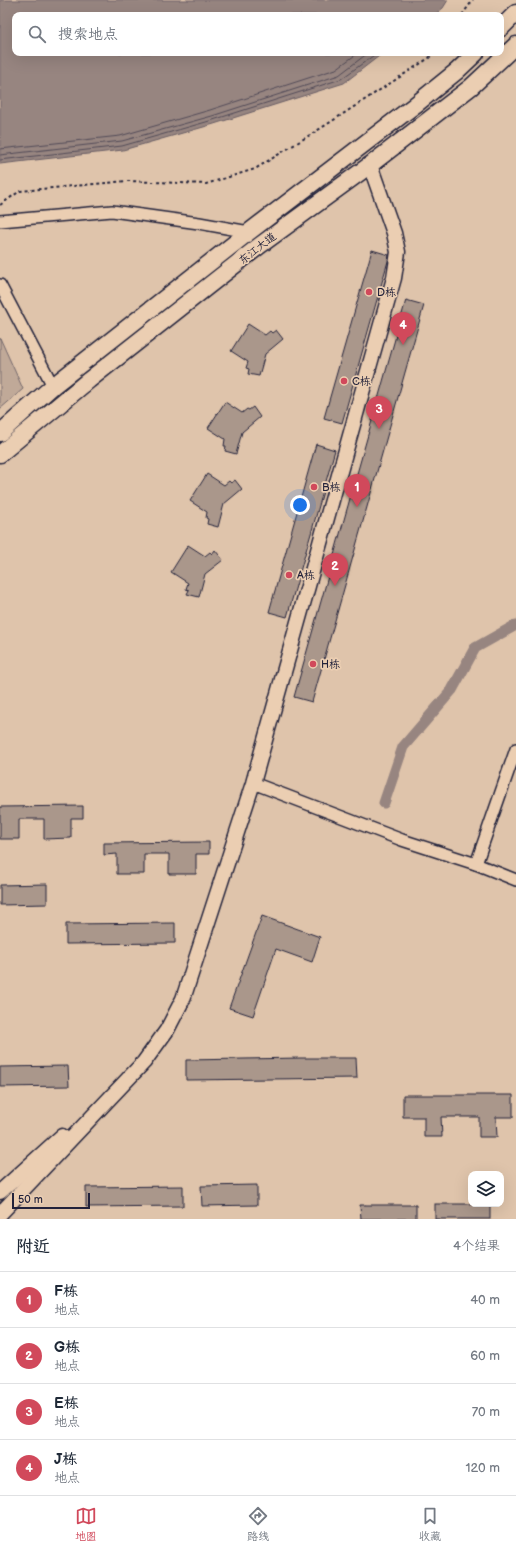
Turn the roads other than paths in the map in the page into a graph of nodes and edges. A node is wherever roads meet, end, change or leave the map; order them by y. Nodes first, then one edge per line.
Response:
1 (516, 13) edge
2 (504, 25) edge
3 (516, 45) edge
4 (473, 56) edge
5 (370, 164) junction
6 (0, 221) edge
7 (249, 232) junction
8 (0, 285) edge
9 (53, 386) junction
10 (0, 433) edge
11 (0, 454) edge
12 (516, 749) edge
13 (253, 783) junction
14 (476, 864) junction
15 (516, 880) edge
16 (144, 1062) junction
17 (0, 1192) edge
18 (0, 1214) edge

1 - 2 main road
3 - 5 main road, 东江大道
4 - 7 main road, 东江大道
5 - 11 main road, 东江大道
5 - 13 street
6 - 7 street
7 - 9 main road, 东江大道
8 - 9 street
9 - 10 main road, 东江大道
12 - 14 street
13 - 14 street
13 - 16 street
14 - 15 street
16 - 17 street
16 - 18 street

